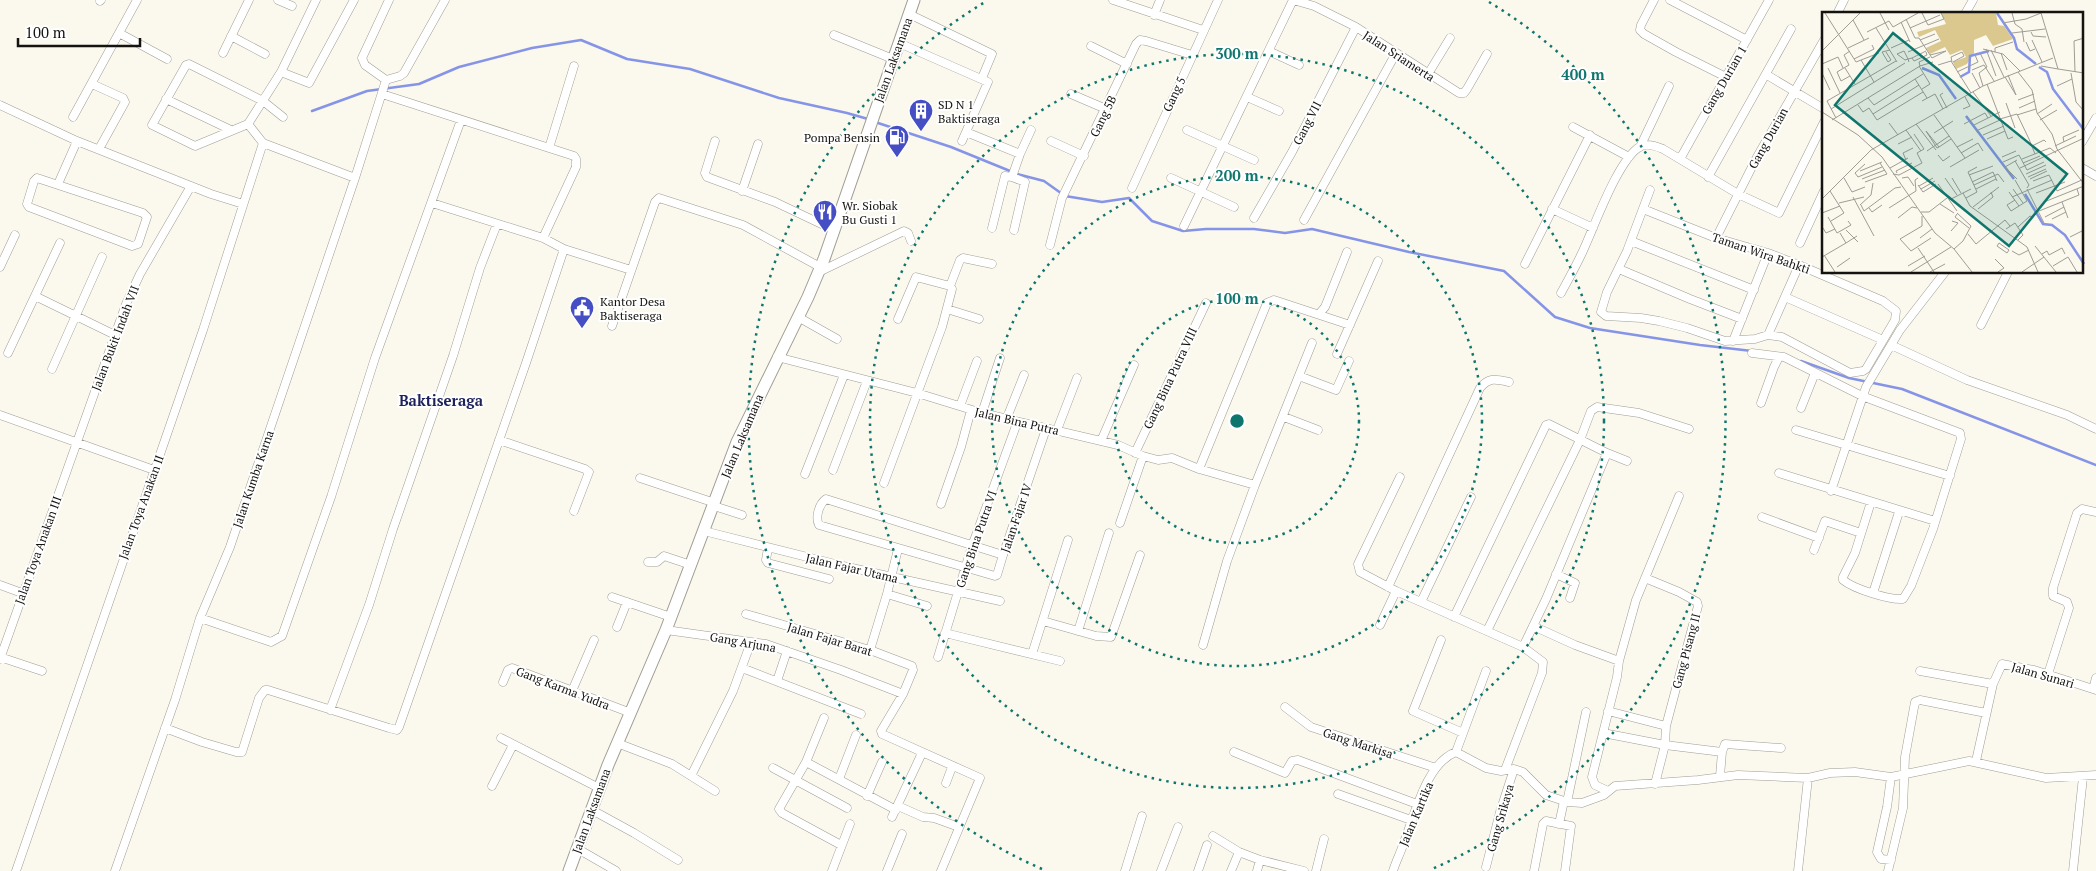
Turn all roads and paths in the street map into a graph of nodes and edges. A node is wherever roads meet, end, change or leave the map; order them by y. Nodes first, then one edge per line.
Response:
1 (136, 0) edge
2 (249, 0) edge
3 (278, 0) edge
4 (316, 0) edge
5 (354, 0) edge
6 (389, 0) edge
7 (445, 0) edge
8 (914, 0) edge
9 (1114, 0) edge
10 (1160, 0) edge
11 (1218, 0) edge
12 (1293, 0) edge
13 (1654, 0) edge
14 (1769, 0) edge
15 (1844, 0) edge
16 (1973, 0) edge
17 (1675, 1) edge
18 (292, 6) dead end
19 (1838, 12) edge
20 (1966, 12) edge
21 (910, 14) junction
22 (1154, 14) junction
23 (1356, 27) junction
24 (1791, 29) dead end
25 (1203, 30) junction
26 (119, 33) junction
27 (834, 35) dead end
28 (231, 36) junction
29 (1450, 38) dead end
30 (1747, 40) junction
31 (899, 43) junction
32 (1822, 44) edge
33 (1091, 46) dead end
34 (1269, 51) junction
35 (223, 53) dead end
36 (1396, 53) junction
37 (265, 54) dead end
38 (1487, 54) dead end
39 (1192, 55) junction
40 (167, 59) dead end
41 (893, 59) junction
42 (1128, 64) junction
43 (1299, 65) dead end
44 (574, 66) dead end
45 (281, 72) junction
46 (1428, 74) junction
47 (1766, 75) junction
48 (1726, 77) junction
49 (982, 78) junction
50 (92, 84) junction
51 (1669, 86) dead end
52 (384, 88) junction
53 (1795, 92) junction
54 (1071, 94) dead end
55 (1247, 97) junction
56 (166, 99) junction
57 (263, 101) junction
58 (0, 105) edge
59 (1822, 108) edge
60 (1106, 110) junction
61 (1279, 111) dead end
62 (74, 117) dead end
63 (283, 117) dead end
64 (2096, 118) edge
65 (461, 120) junction
66 (248, 124) junction
67 (1822, 126) edge
68 (1573, 127) dead end
69 (231, 130) junction
70 (1032, 130) dead end
71 (1187, 130) dead end
72 (966, 132) junction
73 (1590, 136) junction
74 (2084, 139) edge
75 (77, 141) junction
76 (715, 141) dead end
77 (962, 141) dead end
78 (1051, 141) dead end
79 (263, 143) junction
80 (758, 144) dead end
81 (1224, 146) junction
82 (1640, 147) junction
83 (549, 148) junction
84 (99, 149) junction
85 (1020, 154) junction
86 (1084, 156) junction
87 (1630, 157) junction
88 (1680, 159) junction
89 (1254, 160) dead end
90 (2084, 169) edge
91 (2096, 176) edge
92 (1012, 177) junction
93 (1708, 177) junction
94 (355, 178) junction
95 (1171, 178) dead end
96 (58, 184) junction
97 (191, 186) junction
98 (1132, 188) dead end
99 (1650, 190) dead end
100 (742, 191) junction
101 (1201, 192) junction
102 (1738, 194) junction
103 (1822, 195) edge
104 (432, 203) junction
105 (243, 204) junction
106 (1234, 207) dead end
107 (1552, 209) junction
108 (1643, 209) junction
109 (1254, 218) dead end
110 (1304, 220) dead end
111 (497, 224) junction
112 (1184, 226) dead end
113 (992, 228) dead end
114 (1593, 228) junction
115 (834, 230) junction
116 (1014, 230) dead end
117 (15, 235) dead end
118 (543, 238) junction
119 (1716, 238) junction
120 (1631, 240) junction
121 (910, 241) dead end
122 (60, 243) dead end
123 (1800, 243) dead end
124 (1050, 245) dead end
125 (564, 249) junction
126 (1347, 252) dead end
127 (1768, 253) junction
128 (102, 257) dead end
129 (1378, 261) dead end
130 (992, 264) dead end
131 (1525, 264) dead end
132 (1799, 265) junction
133 (0, 266) edge
134 (820, 269) junction
135 (1619, 269) junction
136 (631, 270) junction
137 (1943, 274) edge
138 (2007, 274) edge
139 (950, 286) junction
140 (1754, 290) junction
141 (1561, 293) dead end
142 (35, 296) junction
143 (1786, 297) junction
144 (1206, 303) dead end
145 (947, 309) junction
146 (1319, 314) junction
147 (76, 316) junction
148 (798, 317) junction
149 (898, 319) dead end
150 (979, 319) dead end
151 (1742, 319) junction
152 (1350, 325) junction
153 (1980, 325) dead end
154 (612, 326) dead end
155 (115, 335) junction
156 (1768, 336) junction
157 (837, 339) dead end
158 (1883, 340) junction
159 (1733, 341) junction
160 (1312, 343) dead end
161 (1891, 345) junction
162 (8, 353) dead end
163 (1752, 353) dead end
164 (1337, 354) dead end
165 (1779, 356) junction
166 (778, 357) junction
167 (1000, 358) dead end
168 (976, 361) dead end
169 (1349, 361) dead end
170 (1134, 365) dead end
171 (52, 369) dead end
172 (1815, 373) junction
173 (844, 375) junction
174 (1024, 375) dead end
175 (1299, 376) junction
176 (1077, 378) dead end
177 (867, 381) junction
178 (1509, 382) dead end
179 (917, 393) junction
180 (1862, 396) junction
181 (1761, 403) dead end
182 (960, 406) junction
183 (1801, 408) dead end
184 (971, 410) junction
185 (982, 413) junction
186 (0, 415) edge
187 (1284, 417) junction
188 (1006, 420) junction
189 (1017, 422) junction
190 (1046, 429) junction
191 (1689, 429) dead end
192 (2096, 429) edge
193 (1056, 430) junction
194 (1318, 430) dead end
195 (1796, 430) dead end
196 (499, 440) junction
197 (1580, 440) junction
198 (1100, 441) junction
199 (77, 442) junction
200 (1846, 444) junction
201 (1135, 453) junction
202 (1608, 453) junction
203 (1143, 456) junction
204 (1627, 461) dead end
205 (1199, 469) junction
206 (154, 470) junction
207 (833, 470) dead end
208 (1779, 473) dead end
209 (804, 474) dead end
210 (1950, 476) junction
211 (1400, 477) dead end
212 (640, 478) dead end
213 (884, 483) dead end
214 (1255, 485) junction
215 (1831, 491) junction
216 (1679, 496) dead end
217 (1471, 498) dead end
218 (1871, 502) junction
219 (714, 504) junction
220 (941, 504) dead end
221 (574, 511) dead end
222 (1899, 512) junction
223 (2096, 512) edge
224 (742, 515) dead end
225 (1762, 517) dead end
226 (1935, 521) junction
227 (1120, 524) dead end
228 (704, 531) junction
229 (1862, 533) junction
230 (1109, 534) dead end
231 (1819, 538) junction
232 (1068, 540) dead end
233 (972, 546) junction
234 (768, 548) junction
235 (898, 549) junction
236 (1814, 550) dead end
237 (1003, 555) junction
238 (1140, 555) dead end
239 (648, 562) dead end
240 (691, 565) junction
241 (965, 568) junction
242 (1556, 574) junction
243 (890, 577) junction
244 (1645, 578) junction
245 (829, 579) dead end
246 (0, 584) edge
247 (1388, 587) junction
248 (1396, 592) junction
249 (22, 593) junction
250 (958, 593) junction
251 (1873, 593) junction
252 (887, 594) junction
253 (612, 597) dead end
254 (1570, 598) dead end
255 (1000, 601) dead end
256 (627, 602) junction
257 (1422, 602) junction
258 (927, 606) dead end
259 (746, 614) dead end
260 (671, 617) junction
261 (1454, 617) junction
262 (200, 618) junction
263 (1043, 621) junction
264 (1380, 625) dead end
265 (1534, 626) junction
266 (617, 627) dead end
267 (666, 630) junction
268 (1078, 631) junction
269 (1486, 631) junction
270 (945, 633) junction
271 (594, 640) dead end
272 (1441, 640) dead end
273 (751, 642) junction
274 (1203, 645) dead end
275 (1523, 647) junction
276 (870, 650) junction
277 (787, 651) junction
278 (1032, 654) junction
279 (938, 657) dead end
280 (0, 658) edge
281 (1060, 661) dead end
282 (1618, 661) junction
283 (742, 668) junction
284 (42, 671) dead end
285 (1486, 671) dead end
286 (1920, 672) dead end
287 (2048, 674) junction
288 (2096, 678) edge
289 (776, 681) junction
290 (503, 682) dead end
291 (1993, 684) junction
292 (2095, 690) edge
293 (572, 691) junction
294 (903, 694) junction
295 (1285, 707) dead end
296 (330, 710) junction
297 (1608, 711) junction
298 (1586, 712) dead end
299 (631, 713) junction
300 (1986, 713) junction
301 (861, 714) dead end
302 (824, 718) dead end
303 (1666, 726) junction
304 (165, 728) junction
305 (1463, 733) junction
306 (1603, 733) junction
307 (856, 735) dead end
308 (500, 738) dead end
309 (617, 743) junction
310 (513, 745) junction
311 (1665, 745) junction
312 (1781, 748) dead end
313 (1234, 752) dead end
314 (1456, 752) junction
315 (1722, 752) junction
316 (922, 753) junction
317 (1976, 761) junction
318 (806, 762) junction
319 (882, 762) dead end
320 (952, 767) junction
321 (773, 768) dead end
322 (1436, 768) junction
323 (1514, 769) junction
324 (1505, 770) junction
325 (1905, 774) junction
326 (2096, 775) edge
327 (691, 776) junction
328 (1720, 776) junction
329 (1892, 776) junction
330 (2083, 777) junction
331 (1808, 778) junction
332 (795, 779) junction
333 (839, 779) junction
334 (946, 783) dead end
335 (1655, 784) junction
336 (492, 786) dead end
337 (599, 788) junction
338 (715, 791) dead end
339 (1606, 793) junction
340 (1338, 794) dead end
341 (867, 796) junction
342 (1566, 801) junction
343 (1417, 804) junction
344 (847, 808) dead end
345 (592, 810) junction
346 (896, 811) junction
347 (1142, 816) dead end
348 (1411, 820) junction
349 (850, 824) dead end
350 (1559, 824) junction
351 (959, 827) junction
352 (1178, 827) dead end
353 (902, 834) dead end
354 (1214, 836) dead end
355 (1324, 839) dead end
356 (841, 845) junction
357 (1207, 845) dead end
358 (578, 849) junction
359 (1239, 852) junction
360 (678, 860) dead end
361 (1260, 860) junction
362 (1891, 860) junction
363 (1486, 867) dead end
364 (1285, 868) edge
365 (16, 871) edge
366 (115, 871) edge
367 (569, 871) edge
368 (616, 871) edge
369 (832, 871) edge
370 (887, 871) edge
371 (941, 871) edge
372 (1124, 871) edge
373 (1161, 871) edge
374 (1198, 871) edge
375 (1230, 871) edge
376 (1257, 871) edge
377 (1304, 871) edge
378 (1316, 871) edge
379 (1393, 871) edge
380 (1534, 871) edge
381 (1565, 871) edge
382 (1798, 871) edge
383 (1888, 871) edge
384 (2073, 871) edge

1 - 26 street
2 - 28 street
3 - 18 street
4 - 45 street
5 - 45 street
6 - 52 street
7 - 52 street
8 - 21 main road, Jalan Laksamana
9 - 22 street
10 - 22 street
11 - 25 street, Gang 5
12 - 23 street, Jalan Sriamerta
12 - 34 street
13 - 48 street
14 - 30 street, Gang Durian 1
15 - 19 street
16 - 20 street
17 - 30 street
21 - 31 main road, Jalan Laksamana
21 - 49 street
22 - 25 street
23 - 36 street, Jalan Sriamerta
23 - 109 street, Gang VII
24 - 47 street
25 - 39 street, Gang 5
26 - 40 street
26 - 50 street
27 - 41 street
28 - 35 street
28 - 37 street
29 - 46 street
30 - 48 street, Gang Durian 1
31 - 41 main road, Jalan Laksamana
31 - 49 street
32 - 53 street, Gang Durian
33 - 42 street
34 - 43 street
34 - 55 street
36 - 46 street, Jalan Sriamerta
36 - 110 street
38 - 46 street, Jalan Sriamerta
39 - 42 street, Gang 5B
39 - 98 street, Gang 5
41 - 115 main road, Jalan Laksamana
42 - 60 street, Gang 5B
44 - 83 street
45 - 57 street
47 - 53 street
47 - 93 street
48 - 88 street, Gang Durian 1
49 - 72 street
50 - 62 street
50 - 84 street
51 - 82 street
52 - 65 street
52 - 94 street, Jalan Kumba Karna
53 - 59 street
53 - 102 street, Gang Durian
54 - 60 street
55 - 61 street
55 - 81 street
56 - 57 street
56 - 69 street
56 - 69 street
57 - 63 street
57 - 66 street
58 - 75 street
60 - 86 street, Gang 5B
64 - 74 street
65 - 83 street
65 - 104 street
66 - 69 street
66 - 79 street
67 - 102 street
68 - 73 street
70 - 85 street
71 - 81 street
72 - 77 street
72 - 85 street
73 - 87 street
73 - 107 street
75 - 84 street
75 - 96 street
76 - 100 street
78 - 86 street
79 - 94 street
79 - 105 street, Jalan Toya Anakan II
80 - 100 street
81 - 89 street
81 - 101 street
82 - 87 street
82 - 88 street
83 - 118 street
84 - 97 street
85 - 92 street
86 - 124 street, Gang 5B
87 - 114 street
88 - 93 street
90 - 91 street
92 - 113 street
92 - 116 street
93 - 102 street
94 - 262 street, Jalan Kumba Karna
95 - 101 street
96 - 96 street
97 - 105 street
97 - 155 street, Jalan Bukit Indah VII
99 - 108 street, Taman Wira Bahkti
100 - 115 street
101 - 106 street
101 - 112 street
102 - 119 street, Gang Durian
103 - 123 street
104 - 111 street
104 - 262 street
105 - 206 street, Jalan Toya Anakan II
107 - 114 street
107 - 131 street
108 - 119 street, Taman Wira Bahkti
108 - 120 street, Taman Wira Bahkti
111 - 118 street
111 - 296 street
114 - 141 street
115 - 134 main road, Jalan Laksamana
117 - 133 street
118 - 125 street
119 - 127 street, Taman Wira Bahkti
120 - 135 street, Taman Wira Bahkti
120 - 140 street
121 - 134 street
122 - 142 street
125 - 136 street
125 - 196 street
126 - 146 street
127 - 132 street, Taman Wira Bahkti
127 - 140 street
128 - 147 street
129 - 152 street
130 - 139 street
132 - 143 street
132 - 158 street, Taman Wira Bahkti
134 - 136 street
134 - 148 main road, Jalan Laksamana
135 - 151 street
135 - 159 street, Taman Wira Bahkti
136 - 154 street
137 - 161 street
138 - 153 street
139 - 145 street
139 - 149 street
140 - 151 street
142 - 147 street
142 - 162 street
143 - 156 street
143 - 158 street
144 - 201 street, Gang Bina Putra VIII
145 - 150 street
145 - 179 street
146 - 152 street
146 - 205 street
147 - 155 street
147 - 171 street
148 - 157 street
148 - 166 main road, Jalan Laksamana
151 - 159 street
152 - 164 street
155 - 199 street, Jalan Bukit Indah VII
156 - 158 street, Taman Wira Bahkti
156 - 159 street, Taman Wira Bahkti
160 - 175 street
161 - 180 street
161 - 192 street
163 - 165 street
165 - 172 street
165 - 181 street
166 - 173 street, Jalan Bina Putra
166 - 219 main road, Jalan Laksamana
167 - 185 street
168 - 182 street
169 - 175 street
170 - 198 street
172 - 180 street
172 - 183 street
173 - 177 street, Jalan Bina Putra
173 - 209 street
174 - 188 street
175 - 187 street
176 - 193 street
177 - 179 street, Jalan Bina Putra
177 - 207 street
178 - 247 street
179 - 182 street, Jalan Bina Putra
179 - 213 street
180 - 200 street
180 - 210 street
182 - 184 street, Jalan Bina Putra
184 - 185 street, Jalan Bina Putra
184 - 220 street
185 - 188 street, Jalan Bina Putra
186 - 199 street
187 - 194 street
187 - 214 street
188 - 189 street, Jalan Bina Putra
189 - 190 street, Jalan Bina Putra
189 - 233 street, Gang Bina Putra VI
190 - 193 street, Jalan Bina Putra
190 - 237 street, Jalan Fajar IV
191 - 197 street
193 - 198 street, Jalan Bina Putra
195 - 200 street
196 - 221 street
196 - 296 street
197 - 202 street
197 - 261 street
197 - 269 street
198 - 201 street, Jalan Bina Putra
199 - 206 street
199 - 249 street, Jalan Toya Anakan III
200 - 210 street
200 - 215 street
201 - 203 street, Jalan Bina Putra
202 - 204 street
202 - 242 street
203 - 205 street, Jalan Bina Putra
203 - 227 street
205 - 214 street, Jalan Bina Putra
206 - 365 street, Jalan Toya Anakan II
208 - 215 street
210 - 226 street
211 - 247 street
212 - 219 street
214 - 274 street
215 - 218 street
216 - 244 street
217 - 257 street
218 - 222 street
218 - 229 street
219 - 224 street
219 - 228 main road, Jalan Laksamana
222 - 226 street
222 - 251 street
223 - 287 street
225 - 231 street
226 - 251 street
228 - 234 street, Jalan Fajar Utama
228 - 240 main road, Jalan Laksamana
229 - 231 street
229 - 251 street
230 - 268 street
231 - 236 street
232 - 263 street
233 - 235 street
233 - 237 street
233 - 241 street, Gang Bina Putra VI
234 - 243 street, Jalan Fajar Utama
234 - 245 street
235 - 241 street
235 - 243 street
237 - 241 street, Jalan Fajar IV
238 - 268 street
239 - 240 street
240 - 260 main road, Jalan Laksamana
241 - 250 street, Gang Bina Putra VI
242 - 254 street
242 - 265 street
243 - 250 street, Jalan Fajar Utama
243 - 252 street
244 - 282 street
244 - 303 street, Gang Pisang II
246 - 249 street
247 - 248 street
248 - 257 street
248 - 264 street
249 - 280 street, Jalan Toya Anakan III
250 - 255 street, Jalan Fajar Utama
250 - 270 street, Gang Bina Putra VI
252 - 258 street
252 - 276 street
253 - 256 street
256 - 260 street
256 - 266 street
257 - 261 street
259 - 276 street, Jalan Fajar Barat
260 - 267 main road, Jalan Laksamana
261 - 269 street
262 - 304 street, Jalan Kumba Karna
263 - 268 street
263 - 278 street
265 - 275 street
265 - 282 street
267 - 273 street, Gang Arjuna
267 - 299 main road, Jalan Laksamana
269 - 275 street
270 - 278 street
270 - 279 street, Gang Bina Putra VI
271 - 293 street
272 - 305 street
273 - 277 street, Gang Arjuna
273 - 283 street
275 - 324 street
276 - 294 street, Jalan Fajar Barat
277 - 289 street, Gang Arjuna
277 - 294 street
278 - 281 street
280 - 284 street
282 - 297 street
283 - 289 street
283 - 327 street
285 - 305 street
286 - 291 street
287 - 291 street, Jalan Sunari
287 - 292 street, Jalan Sunari
288 - 292 street
289 - 301 street
290 - 293 street, Gang Karma Yudra
291 - 300 street, Jalan Sunari
293 - 299 street, Gang Karma Yudra
294 - 316 street
295 - 322 street, Gang Markisa
296 - 304 street
297 - 303 street
297 - 306 street
298 - 342 street
299 - 309 main road, Jalan Laksamana
300 - 317 street, Jalan Sunari
300 - 325 street
302 - 318 street
303 - 311 street
304 - 366 street, Jalan Kumba Karna
305 - 314 street
306 - 311 street
306 - 339 street
307 - 333 street
308 - 310 street
309 - 327 street
309 - 337 main road, Jalan Laksamana
310 - 336 street
310 - 337 street
311 - 315 street
311 - 335 street
312 - 315 street
313 - 343 street
314 - 322 street, Jalan Kartika
314 - 324 street
315 - 328 street
316 - 320 street
316 - 346 street
317 - 325 street
317 - 330 street
318 - 332 street
318 - 333 street
319 - 341 street
320 - 334 street
320 - 351 street
321 - 332 street
322 - 343 street, Jalan Kartika
323 - 324 street
323 - 342 street
323 - 363 street, Gang Srikaya
325 - 329 street
325 - 362 street
326 - 330 street
327 - 338 street
328 - 331 street
328 - 335 street
329 - 331 street
329 - 362 street
330 - 384 street
331 - 382 street
332 - 344 street
332 - 356 street
333 - 341 street
335 - 339 street
337 - 345 main road, Jalan Laksamana
339 - 342 street
340 - 348 street
341 - 346 street
342 - 350 street
343 - 348 street, Jalan Kartika
345 - 358 main road, Jalan Laksamana
345 - 360 street
346 - 351 street
347 - 372 street
348 - 379 street, Jalan Kartika
349 - 356 street
350 - 380 street
350 - 381 street
351 - 371 street
352 - 373 street
353 - 370 street
354 - 359 street
355 - 378 street
356 - 369 street
357 - 374 street
358 - 367 main road, Jalan Laksamana
358 - 368 street
359 - 361 street
359 - 375 street
361 - 364 street
361 - 376 street
362 - 383 street
364 - 377 street

